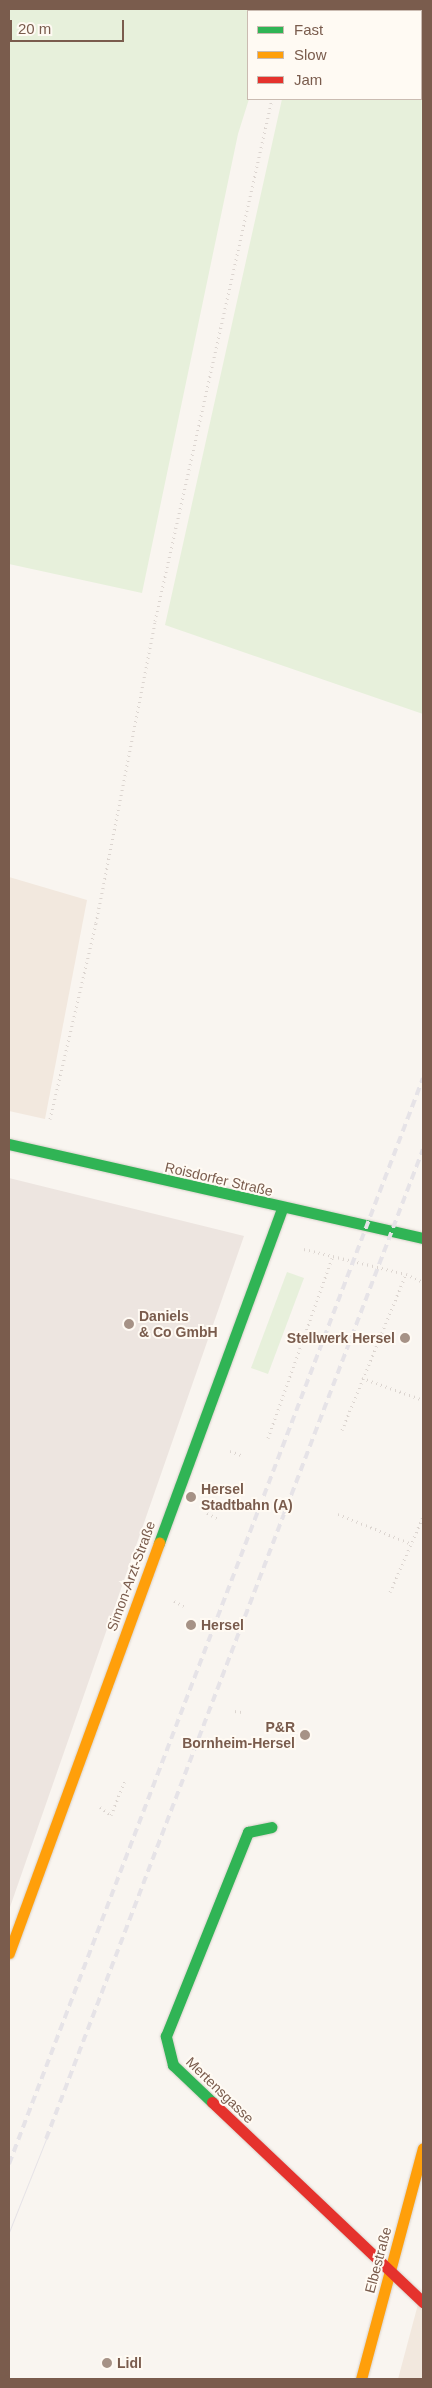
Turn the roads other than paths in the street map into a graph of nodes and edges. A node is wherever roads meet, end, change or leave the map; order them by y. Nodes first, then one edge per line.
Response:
1 (9, 1144) edge
2 (282, 1209) junction
3 (423, 1238) edge
4 (271, 1827) dead end
5 (9, 1953) edge
6 (423, 2148) edge
7 (391, 2273) junction
8 (423, 2302) edge
9 (361, 2379) edge

1 - 2 street, Roisdorfer Straße
2 - 3 street, Roisdorfer Straße
2 - 5 street, Simon-Arzt-Straße
4 - 7 street, Mertensgasse
6 - 7 street, Elbestraße
7 - 8 street, Mertensgasse
7 - 9 street, Elbestraße

